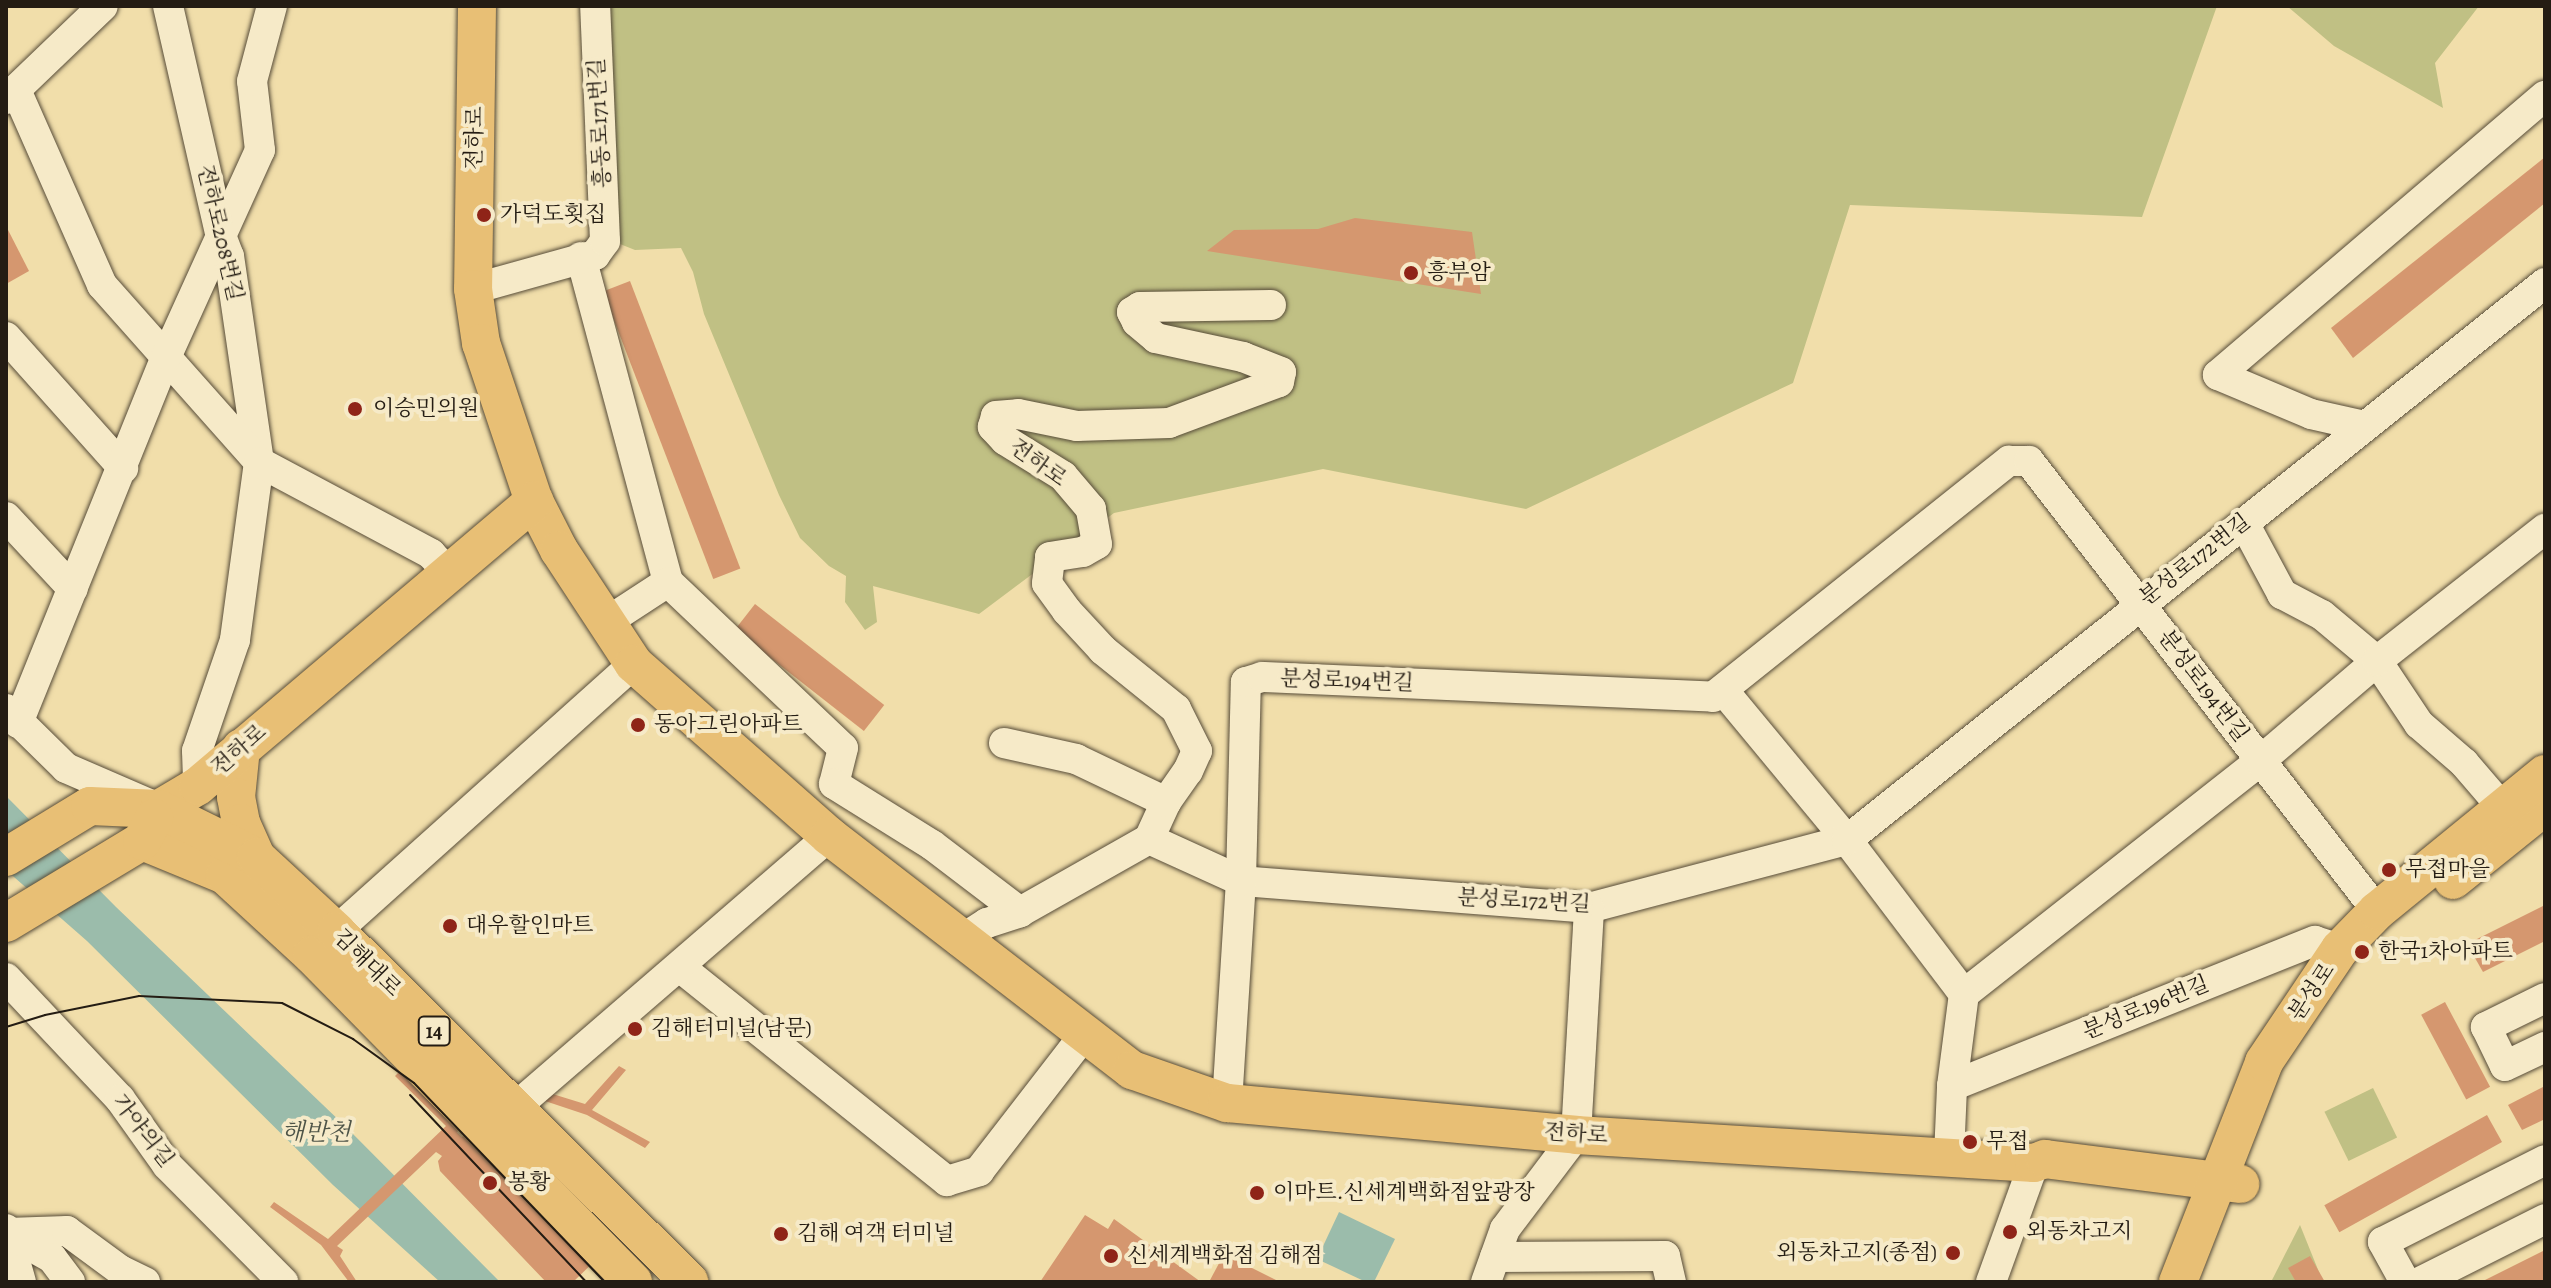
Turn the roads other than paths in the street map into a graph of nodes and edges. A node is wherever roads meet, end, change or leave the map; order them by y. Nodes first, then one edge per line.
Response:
1 (103, 6) edge
2 (168, 6) edge
3 (272, 6) edge
4 (477, 6) edge
5 (595, 6) edge
6 (11, 95) edge
7 (2545, 96) edge
8 (220, 233) junction
9 (581, 257) junction
10 (2545, 283) edge
11 (473, 289) junction
12 (1271, 305) dead end
13 (6, 337) edge
14 (167, 355) junction
15 (2364, 426) junction
16 (259, 462) junction
17 (123, 468) junction
18 (534, 501) junction
19 (6, 517) edge
20 (2244, 523) junction
21 (2545, 529) edge
22 (449, 573) junction
23 (668, 582) junction
24 (73, 589) junction
25 (2140, 604) junction
26 (605, 623) junction
27 (2377, 661) junction
28 (634, 664) junction
29 (1723, 690) junction
30 (12, 716) edge
31 (1004, 743) dead end
32 (241, 748) junction
33 (2260, 761) junction
34 (2545, 774) edge
35 (198, 786) junction
36 (1166, 802) junction
37 (2501, 806) junction
38 (2545, 806) edge
39 (151, 825) junction
40 (829, 836) junction
41 (1149, 839) junction
42 (1847, 840) junction
43 (6, 857) edge
44 (256, 857) junction
45 (1241, 881) junction
46 (1589, 908) junction
47 (2377, 911) junction
48 (1020, 912) junction
49 (6, 923) edge
50 (336, 931) junction
51 (959, 941) junction
52 (2340, 949) junction
53 (681, 968) junction
54 (6, 978) edge
55 (1964, 994) junction
56 (2545, 998) edge
57 (1084, 1035) junction
58 (2545, 1047) edge
59 (1952, 1086) junction
60 (1227, 1103) junction
61 (512, 1110) junction
62 (1576, 1135) junction
63 (1949, 1156) junction
64 (2545, 1160) edge
65 (2034, 1163) junction
66 (2228, 1182) junction
67 (2545, 1219) edge
68 (6, 1231) edge
69 (1490, 1270) edge
70 (21, 1282) edge
71 (70, 1282) edge
72 (145, 1282) edge
73 (283, 1282) edge
74 (633, 1282) edge
75 (689, 1282) edge
76 (1671, 1282) edge
77 (1991, 1282) edge
78 (2178, 1282) edge
79 (2204, 1282) edge
80 (2405, 1282) edge
81 (2420, 1282) edge

1 - 6 street
2 - 8 street, 전하로208번길
3 - 8 street
4 - 11 main road, 전하로
5 - 9 street, 흥동로171번길
6 - 14 street
7 - 15 street
8 - 14 street
8 - 16 street, 전하로208번길
9 - 11 street, 흥동로171번길
9 - 23 street
10 - 15 street, 분성로172번길
11 - 18 main road, 전하로
12 - 36 street, 전하로
13 - 17 street
14 - 16 street
14 - 17 street
15 - 20 street, 분성로172번길
16 - 22 street
16 - 35 street, 전하로208번길
17 - 24 street
18 - 22 main road, 전하로
18 - 26 main road, 전하로
19 - 24 street
20 - 25 street, 분성로172번길
20 - 27 street
21 - 27 street
22 - 32 main road, 전하로
23 - 26 street
23 - 48 street
24 - 30 street
25 - 29 street, 분성로194번길
25 - 33 street, 분성로194번길
25 - 42 street, 분성로172번길
26 - 28 main road, 전하로
27 - 33 street
27 - 37 street
28 - 40 main road, 전하로
28 - 50 street
29 - 42 street
29 - 45 street, 분성로194번길
30 - 39 street
31 - 36 street
32 - 35 main road, 전하로
32 - 44 main road
33 - 47 street, 분성로194번길
33 - 55 street, 분성로194번길
34 - 37 main road, 분성로
35 - 39 main road, 전하로
36 - 41 street, 전하로
37 - 47 main road, 분성로
38 - 66 main road, 분성로
39 - 43 main road, 14
39 - 44 main road, 김해대로 / 14
39 - 49 main road, 전하로
39 - 74 main road, 김해대로
40 - 51 main road, 전하로
40 - 53 street
41 - 45 street
41 - 48 street
42 - 46 street, 분성로172번길
42 - 55 street
44 - 50 main road, 김해대로 / 14
45 - 46 street, 분성로172번길
45 - 60 street, 분성로194번길
46 - 62 street
47 - 52 main road, 분성로
48 - 51 street
50 - 61 main road, 김해대로 / 14
51 - 57 main road, 전하로
52 - 59 street, 분성로196번길
52 - 66 main road, 분성로
53 - 57 street
53 - 61 street
54 - 73 street, 가야의길
55 - 59 street
56 - 58 street
57 - 60 main road, 전하로
59 - 63 street
60 - 62 main road, 전하로
61 - 75 main road, 김해대로 / 14
62 - 63 main road, 전하로
62 - 69 street
63 - 65 main road, 전하로
64 - 80 street
65 - 66 main road, 전하로
65 - 77 street
66 - 78 main road, 분성로
66 - 79 main road, 분성로
67 - 81 street
68 - 70 street
68 - 71 street
68 - 72 street
69 - 76 street

